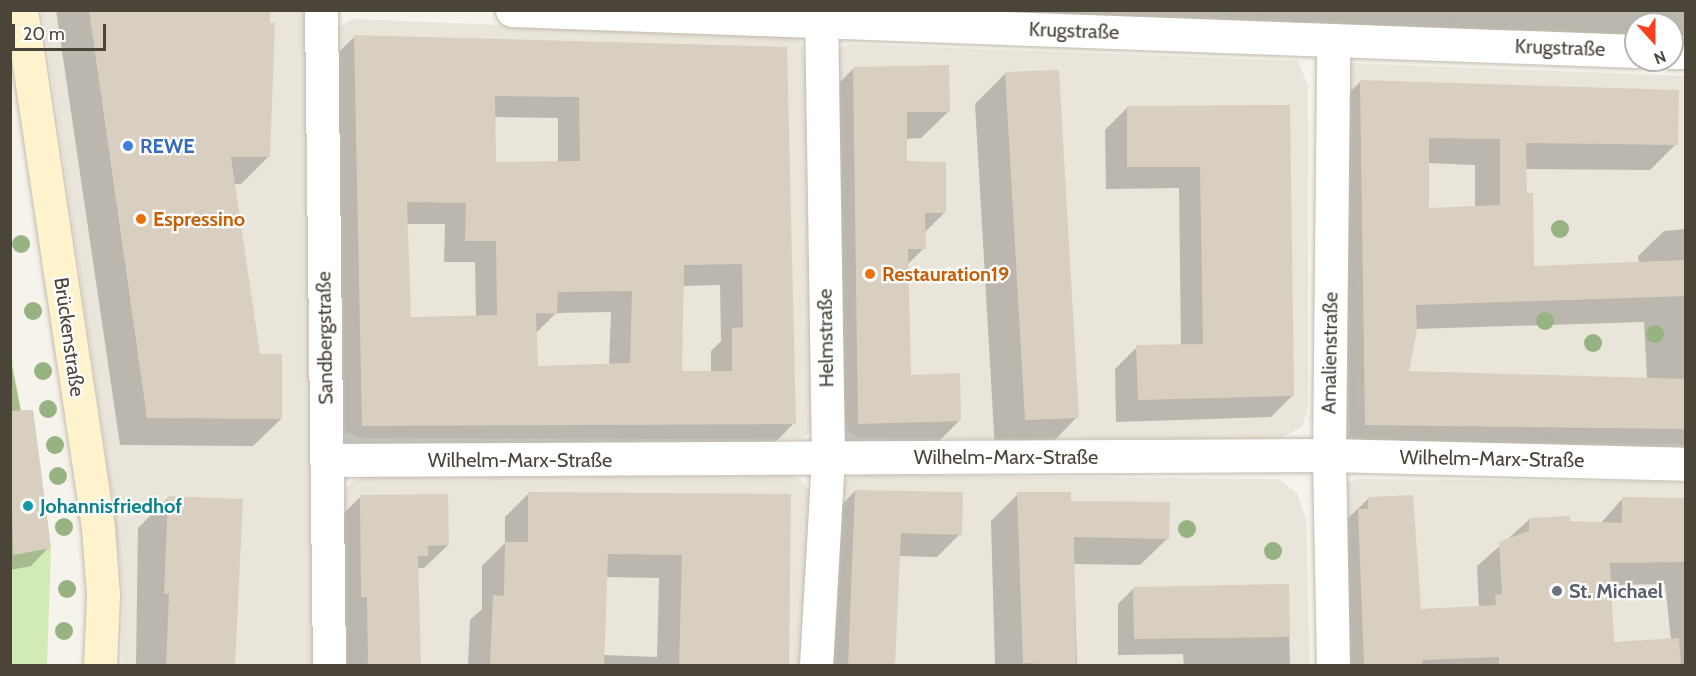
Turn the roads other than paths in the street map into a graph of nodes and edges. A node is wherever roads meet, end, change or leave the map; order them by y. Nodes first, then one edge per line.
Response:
1 (21, 10) edge
2 (321, 10) edge
3 (512, 10) edge
4 (821, 16) edge
5 (1333, 40) junction
6 (1624, 51) edge
7 (1329, 455) junction
8 (828, 457) junction
9 (327, 460) junction
10 (1686, 464) edge
11 (100, 666) edge
12 (329, 666) edge
13 (816, 666) edge
14 (1333, 666) edge

1 - 11 street, Brückenstraße
2 - 9 street, Sandbergstraße
3 - 4 street, Krugstraße
4 - 5 street, Krugstraße
4 - 8 street, Helmstraße
5 - 6 street, Krugstraße
5 - 7 street, Amalienstraße
7 - 8 street, Wilhelm-Marx-Straße
7 - 10 street, Wilhelm-Marx-Straße
7 - 14 street, Amalienstraße
8 - 9 street, Wilhelm-Marx-Straße
8 - 13 street, Helmstraße
9 - 12 street, Sandbergstraße

